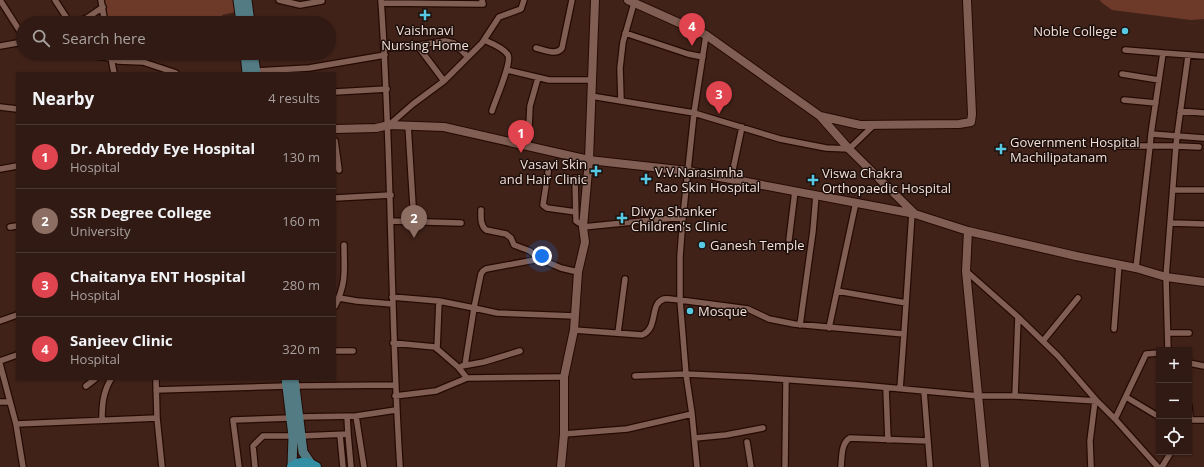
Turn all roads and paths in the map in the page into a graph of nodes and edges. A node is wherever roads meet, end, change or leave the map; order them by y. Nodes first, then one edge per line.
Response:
1 (0, 0) edge
2 (55, 0) edge
3 (101, 0) edge
4 (238, 0) edge
5 (247, 0) edge
6 (252, 0) edge
7 (279, 0) edge
8 (482, 0) edge
9 (524, 0) edge
10 (572, 0) edge
11 (595, 0) edge
12 (967, 0) edge
13 (322, 1) edge
14 (631, 1) edge
15 (382, 2) edge
16 (408, 2) edge
17 (421, 2) edge
18 (103, 7) junction
19 (65, 16) edge
20 (90, 16) edge
21 (104, 16) edge
22 (240, 16) edge
23 (249, 16) edge
24 (16, 25) edge
25 (625, 33) junction
26 (706, 35) junction
27 (484, 40) junction
28 (16, 43) edge
29 (417, 45) junction
30 (0, 46) edge
31 (384, 48) junction
32 (536, 48) dead end
33 (1125, 50) dead end
34 (1163, 53) junction
35 (385, 55) junction
36 (1188, 56) junction
37 (1204, 56) edge
38 (468, 57) junction
39 (702, 57) junction
40 (111, 60) edge
41 (116, 60) edge
42 (247, 60) edge
43 (253, 60) edge
44 (507, 70) junction
45 (114, 72) edge
46 (173, 72) edge
47 (253, 72) edge
48 (1122, 74) dead end
49 (538, 78) junction
50 (592, 80) junction
51 (1159, 80) junction
52 (444, 81) junction
53 (387, 89) junction
54 (336, 92) edge
55 (592, 96) junction
56 (621, 100) junction
57 (1124, 100) dead end
58 (1156, 103) junction
59 (0, 107) edge
60 (16, 108) edge
61 (492, 111) dead end
62 (1180, 111) junction
63 (694, 113) junction
64 (1204, 113) edge
65 (820, 116) junction
66 (389, 125) junction
67 (408, 125) junction
68 (874, 125) junction
69 (742, 127) junction
70 (336, 129) edge
71 (1151, 134) junction
72 (1178, 136) junction
73 (1204, 138) edge
74 (528, 146) junction
75 (1114, 146) dead end
76 (1150, 146) junction
77 (1176, 146) junction
78 (1199, 147) dead end
79 (336, 148) edge
80 (849, 149) junction
81 (589, 160) junction
82 (16, 166) edge
83 (549, 166) dead end
84 (0, 169) edge
85 (339, 170) dead end
86 (688, 171) junction
87 (575, 178) dead end
88 (731, 179) junction
89 (1173, 190) junction
90 (1204, 190) edge
91 (795, 191) junction
92 (391, 194) junction
93 (816, 195) junction
94 (336, 198) edge
95 (856, 202) junction
96 (481, 210) dead end
97 (576, 212) junction
98 (914, 214) junction
99 (683, 217) junction
100 (391, 221) junction
101 (414, 222) junction
102 (461, 223) dead end
103 (1171, 223) junction
104 (1204, 224) edge
105 (10, 226) dead end
106 (16, 226) edge
107 (584, 226) junction
108 (968, 231) junction
109 (789, 240) dead end
110 (344, 245) dead end
111 (540, 259) junction
112 (1119, 264) junction
113 (1136, 268) junction
114 (966, 271) junction
115 (578, 272) junction
116 (1166, 276) junction
117 (625, 279) dead end
118 (1204, 282) edge
119 (837, 291) junction
120 (338, 296) edge
121 (1078, 298) dead end
122 (392, 300) junction
123 (680, 300) junction
124 (439, 302) junction
125 (906, 303) junction
126 (474, 308) junction
127 (16, 315) edge
128 (575, 316) junction
129 (1018, 316) junction
130 (0, 321) edge
131 (800, 325) junction
132 (830, 328) junction
133 (1114, 329) dead end
134 (574, 330) junction
135 (618, 333) junction
136 (1168, 333) junction
137 (1189, 333) dead end
138 (904, 334) junction
139 (1043, 341) junction
140 (393, 343) junction
141 (1168, 347) edge
142 (437, 350) junction
143 (336, 351) edge
144 (353, 351) dead end
145 (520, 351) dead end
146 (1156, 353) edge
147 (16, 355) edge
148 (0, 363) edge
149 (1192, 364) edge
150 (464, 365) junction
151 (1204, 366) edge
152 (458, 367) junction
153 (686, 374) junction
154 (636, 376) dead end
155 (564, 377) junction
156 (467, 378) junction
157 (93, 380) edge
158 (110, 380) edge
159 (156, 380) edge
160 (786, 380) junction
161 (290, 382) edge
162 (395, 385) junction
163 (86, 386) dead end
164 (886, 388) junction
165 (900, 389) junction
166 (156, 390) junction
167 (924, 391) junction
168 (395, 396) junction
169 (979, 396) junction
170 (1015, 396) junction
171 (1126, 397) junction
172 (1096, 401) junction
173 (0, 402) edge
174 (10, 402) junction
175 (396, 410) junction
176 (692, 414) junction
177 (1156, 415) dead end
178 (347, 416) junction
179 (356, 416) junction
180 (157, 418) junction
181 (295, 418) junction
182 (1115, 419) junction
183 (102, 420) junction
184 (1204, 420) edge
185 (1192, 421) edge
186 (16, 424) junction
187 (763, 428) dead end
188 (348, 434) junction
189 (564, 434) junction
190 (340, 435) junction
191 (297, 436) junction
192 (695, 438) junction
193 (888, 440) junction
194 (928, 441) junction
195 (747, 442) dead end
196 (1169, 455) edge
197 (313, 465) edge
198 (23, 467) edge
199 (162, 467) edge
200 (238, 467) edge
201 (255, 467) edge
202 (292, 467) edge
203 (343, 467) edge
204 (351, 467) edge
205 (364, 467) edge
206 (400, 467) edge
207 (561, 467) edge
208 (697, 467) edge
209 (751, 467) edge
210 (785, 467) edge
211 (841, 467) edge
212 (930, 467) edge
213 (985, 467) edge
214 (1091, 467) edge
215 (1158, 467) edge
216 (1162, 467) edge

1 - 24 street
2 - 19 street
3 - 18 street
4 - 22 main road
5 - 6 street
5 - 23 main road
7 - 13 street
8 - 17 street
9 - 27 street
10 - 32 street
11 - 50 street
12 - 68 street
14 - 25 street
14 - 26 street
15 - 16 street
15 - 31 street
16 - 17 street
18 - 20 street
18 - 21 street
25 - 39 street
25 - 56 street
26 - 39 street
26 - 65 street
27 - 38 street
27 - 44 street
28 - 30 street
29 - 31 street
29 - 38 street
29 - 52 street
31 - 35 street
33 - 34 street
34 - 36 street
34 - 51 street
35 - 47 street
35 - 53 street
36 - 37 street
36 - 62 street
38 - 52 street
39 - 63 street
40 - 45 street
41 - 46 street
42 - 47 main road
43 - 47 main road
44 - 49 street
44 - 61 street
48 - 51 street
49 - 50 street
49 - 74 street
50 - 55 street
51 - 58 street
52 - 66 street
53 - 54 street
53 - 66 street
55 - 56 street
55 - 81 street
56 - 63 street
57 - 58 street
58 - 71 street
59 - 60 street
62 - 64 street
62 - 72 street
63 - 69 street
63 - 86 street
65 - 68 street
65 - 80 street
66 - 67 street
66 - 70 street
66 - 92 street
67 - 74 street
67 - 101 street
68 - 80 street
69 - 80 street
69 - 88 street
71 - 72 street
71 - 76 street
72 - 73 street
72 - 77 street
74 - 81 street
75 - 76 street
76 - 77 street
76 - 113 street
77 - 78 street
77 - 89 street
79 - 85 street
80 - 98 street
81 - 86 street
81 - 107 street
82 - 84 street
83 - 97 street
86 - 88 street
86 - 99 street
87 - 97 street
88 - 91 street
89 - 90 street
89 - 103 street
91 - 93 street
91 - 109 street
92 - 94 street
92 - 100 street
93 - 95 street
93 - 131 street
95 - 98 street
95 - 119 street
96 - 111 street
97 - 107 street
98 - 108 street
98 - 125 street
99 - 107 street
99 - 123 street
100 - 101 street
100 - 122 street
101 - 102 street
103 - 104 street
103 - 116 street
105 - 106 street
107 - 115 street
108 - 112 street
108 - 114 street
110 - 120 street
111 - 115 street
111 - 126 street
112 - 113 street
112 - 133 street
113 - 116 street
114 - 129 street
114 - 169 street
115 - 128 street
116 - 118 street
116 - 136 street
117 - 135 street
119 - 125 street
119 - 132 street
120 - 122 street
121 - 139 street
122 - 124 street
122 - 140 street
123 - 131 street
123 - 135 street
123 - 153 street
124 - 126 street
124 - 142 street
125 - 138 street
126 - 128 street
126 - 150 street
127 - 130 street
128 - 134 street
129 - 139 street
129 - 170 street
131 - 132 street
132 - 138 street
134 - 135 street
134 - 155 street
136 - 137 street
136 - 141 street
138 - 165 street
139 - 172 street
140 - 142 street
140 - 162 street
142 - 152 street
143 - 144 street
145 - 150 street
146 - 171 street
147 - 148 street
148 - 174 street
149 - 151 street
150 - 152 street
152 - 156 street
153 - 154 street
153 - 160 street
153 - 176 street
155 - 156 street
155 - 189 street
156 - 168 street
157 - 163 street
158 - 183 street
159 - 166 street
160 - 164 street
160 - 210 street
161 - 162 street
161 - 166 street
161 - 181 main road
162 - 168 street
164 - 165 street
164 - 193 street
165 - 167 street
166 - 180 street
167 - 169 street
167 - 194 street
168 - 175 street
169 - 170 street
169 - 213 street
170 - 172 street
171 - 177 street
171 - 182 street
172 - 182 street
172 - 214 street
173 - 174 street
174 - 186 street
175 - 179 street
175 - 206 street
176 - 189 street
176 - 192 street
178 - 179 street
178 - 181 street
178 - 188 street
179 - 205 street
180 - 183 street
180 - 199 street
181 - 191 main road
181 - 200 street
182 - 215 street
183 - 186 street
184 - 185 street
186 - 198 street
187 - 192 street
188 - 190 street
188 - 204 street
189 - 207 street
190 - 191 street
190 - 203 street
191 - 197 main road
191 - 201 street
191 - 202 main road
192 - 208 street
193 - 194 street
193 - 211 street
194 - 212 street
195 - 209 street
196 - 216 street
197 - 202 highway

